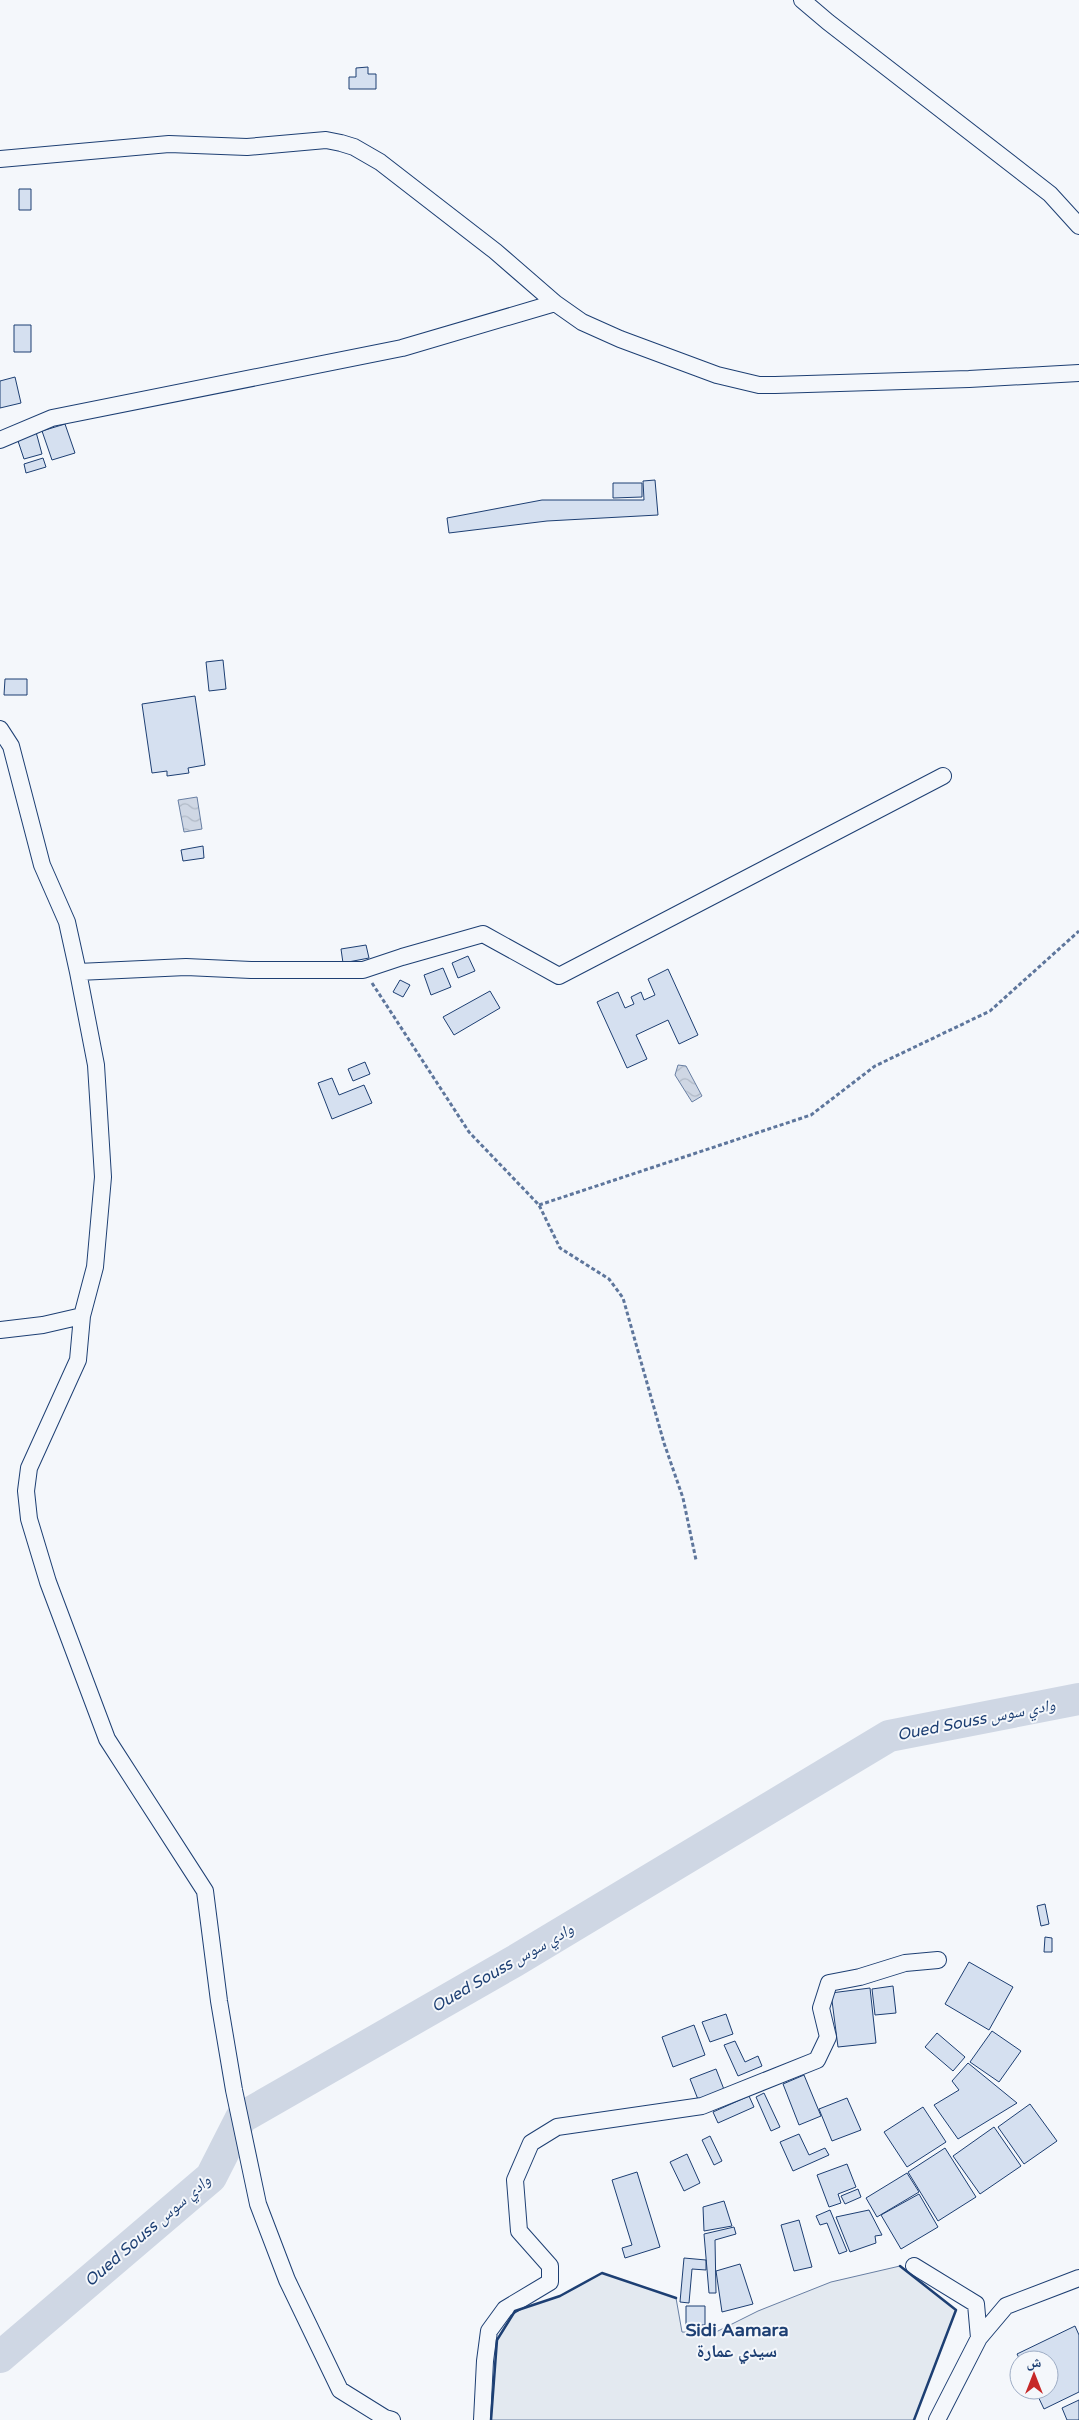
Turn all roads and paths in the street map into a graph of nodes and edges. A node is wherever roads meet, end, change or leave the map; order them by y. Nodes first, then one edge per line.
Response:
1 (802, 0) edge
2 (0, 160) edge
3 (1079, 226) edge
4 (555, 303) junction
5 (1079, 373) edge
6 (0, 440) edge
7 (0, 729) edge
8 (943, 776) dead end
9 (1079, 930) edge
10 (363, 970) junction
11 (78, 972) junction
12 (539, 1205) junction
13 (82, 1316) junction
14 (0, 1330) edge
15 (696, 1560) dead end
16 (938, 1960) dead end
17 (914, 2266) dead end
18 (1079, 2278) edge
19 (979, 2338) junction
20 (392, 2420) edge
21 (482, 2420) edge
22 (937, 2420) edge

1 - 3 street
2 - 4 street
4 - 5 street
4 - 6 street
7 - 11 street
8 - 10 street
9 - 12 path
10 - 11 street
10 - 12 path
11 - 13 street
12 - 15 path
13 - 14 street
13 - 20 street
16 - 21 street
17 - 19 street
18 - 19 street
19 - 22 street

